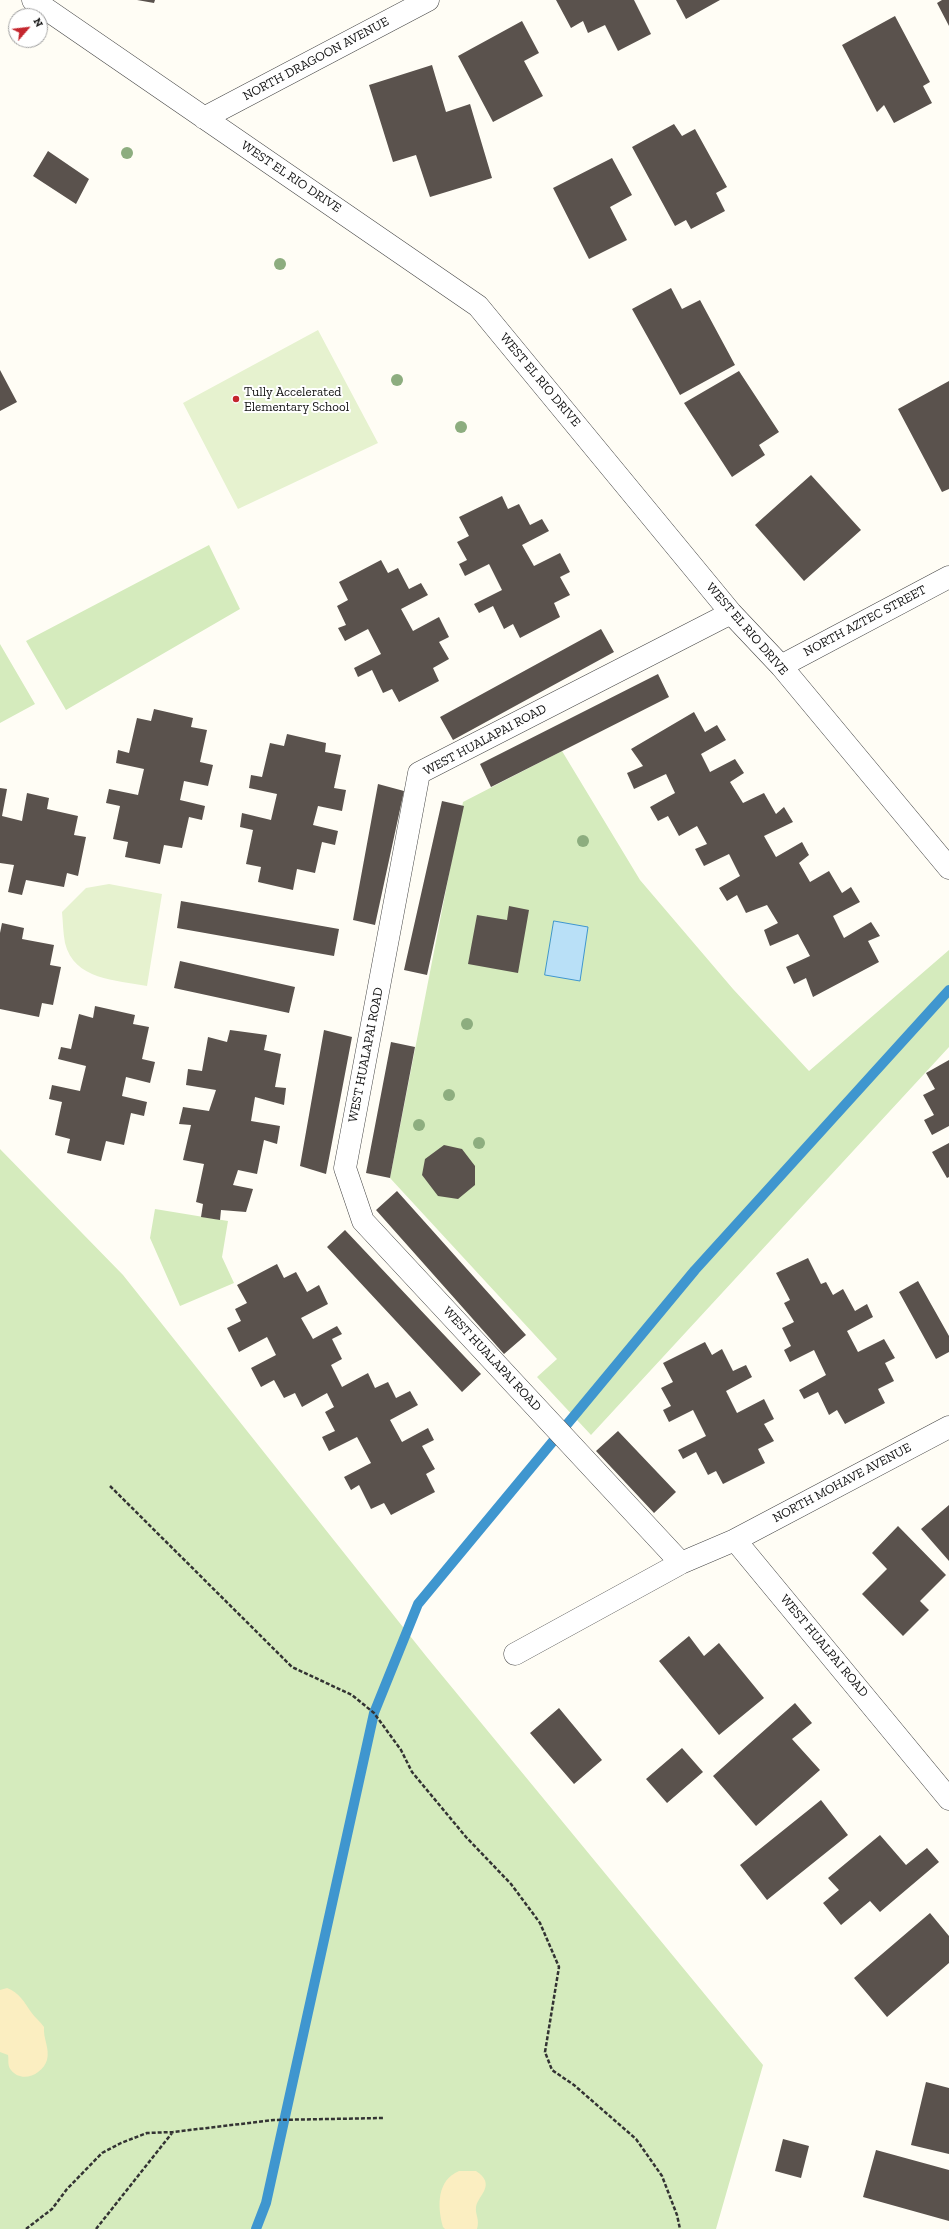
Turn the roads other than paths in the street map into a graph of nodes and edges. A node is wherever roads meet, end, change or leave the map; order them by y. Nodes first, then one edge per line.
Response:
1 (33, 0) edge
2 (428, 0) edge
3 (204, 118) junction
4 (949, 577) edge
5 (731, 613) junction
6 (780, 666) junction
7 (949, 868) edge
8 (949, 1427) edge
9 (736, 1540) junction
10 (681, 1563) junction
11 (515, 1654) dead end
12 (949, 1799) edge

1 - 3 street, WEST EL RIO DRIVE
2 - 3 street, NORTH DRAGOON AVENUE
3 - 5 street, WEST EL RIO DRIVE
4 - 6 street, NORTH AZTEC STREET
5 - 6 street, WEST EL RIO DRIVE
5 - 10 street, WEST HUALAPAI ROAD
6 - 7 street, WEST EL RIO DRIVE
8 - 9 street, NORTH MOHAVE AVENUE
9 - 10 street
9 - 12 street, WEST HUALPAI ROAD
10 - 11 street

